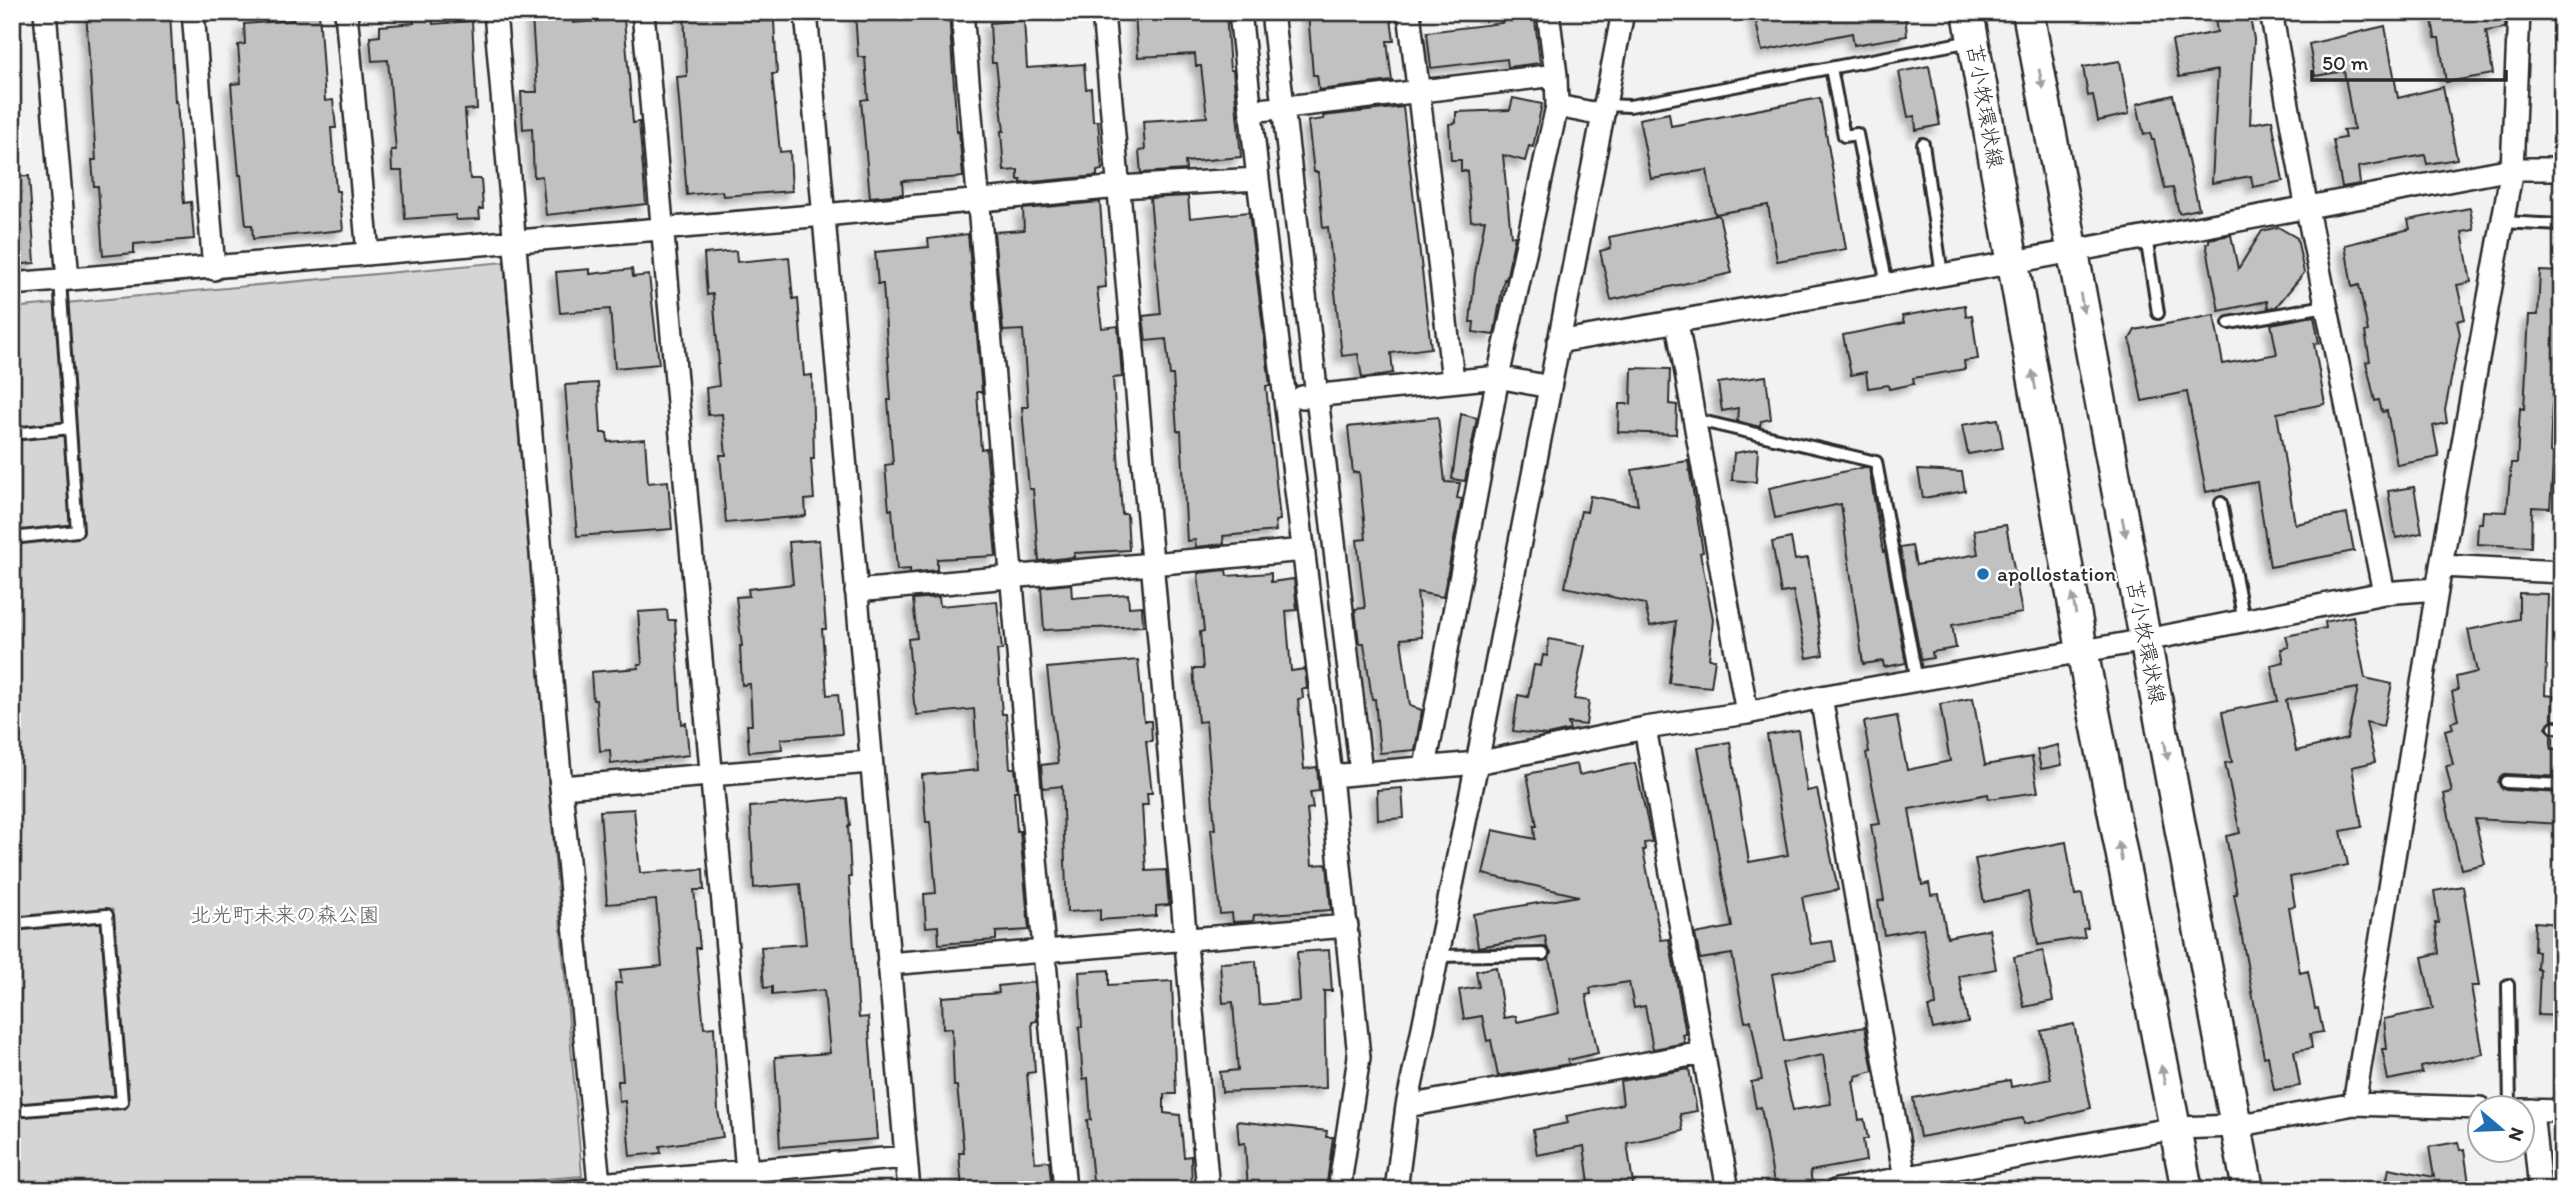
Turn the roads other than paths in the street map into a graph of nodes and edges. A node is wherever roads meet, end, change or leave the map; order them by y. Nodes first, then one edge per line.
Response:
1 (46, 12) edge
2 (193, 12) edge
3 (346, 12) edge
4 (495, 12) edge
5 (643, 12) edge
6 (806, 12) edge
7 (962, 12) edge
8 (1103, 12) edge
9 (1240, 12) edge
10 (1272, 12) edge
11 (1409, 12) edge
12 (1548, 12) edge
13 (1623, 12) edge
14 (2028, 12) edge
15 (2272, 12) edge
16 (2519, 12) edge
17 (1971, 26) edge
18 (1831, 68) junction
19 (1556, 75) junction
20 (1418, 90) junction
21 (1557, 106) junction
22 (1283, 107) junction
23 (1604, 110) junction
24 (1252, 111) junction
25 (1923, 144) dead end
26 (2512, 169) junction
27 (2562, 169) edge
28 (1258, 179) junction
29 (1119, 187) junction
30 (977, 199) junction
31 (2307, 209) junction
32 (824, 215) junction
33 (2503, 222) junction
34 (2562, 225) edge
35 (663, 228) junction
36 (2146, 237) junction
37 (515, 242) junction
38 (2072, 251) junction
39 (368, 254) junction
40 (2012, 262) junction
41 (214, 269) junction
42 (1942, 275) junction
43 (64, 279) junction
44 (12, 285) edge
45 (1887, 285) junction
46 (2326, 306) junction
47 (2158, 313) dead end
48 (1677, 323) junction
49 (2229, 323) dead end
50 (1558, 342) junction
51 (1498, 377) junction
52 (1453, 380) junction
53 (1550, 387) junction
54 (1317, 396) junction
55 (1286, 399) junction
56 (1693, 419) junction
57 (70, 428) junction
58 (12, 433) edge
59 (2221, 503) dead end
60 (12, 538) edge
61 (1304, 550) junction
62 (1151, 563) junction
63 (2441, 566) junction
64 (2562, 572) edge
65 (1012, 576) junction
66 (2437, 589) junction
67 (856, 591) junction
68 (2384, 593) junction
69 (2244, 621) junction
70 (2146, 640) junction
71 (2082, 650) junction
72 (1917, 681) junction
73 (1821, 697) junction
74 (1747, 713) junction
75 (1645, 728) junction
76 (870, 762) junction
77 (1478, 763) junction
78 (1425, 767) junction
79 (1361, 773) junction
80 (713, 774) junction
81 (1331, 776) junction
82 (2506, 782) dead end
83 (2562, 785) edge
84 (561, 788) junction
85 (12, 925) edge
86 (1347, 926) junction
87 (1185, 939) junction
88 (1046, 950) junction
89 (1543, 954) dead end
90 (1438, 956) junction
91 (888, 964) junction
92 (2508, 985) dead end
93 (1703, 1053) junction
94 (2510, 1094) edge
95 (2354, 1104) junction
96 (1407, 1106) junction
97 (2466, 1108) edge
98 (2536, 1110) edge
99 (12, 1111) edge
100 (2562, 1111) edge
101 (2236, 1126) junction
102 (2176, 1128) junction
103 (906, 1157) junction
104 (2536, 1164) edge
105 (747, 1171) junction
106 (599, 1184) junction
107 (1906, 1184) edge
108 (533, 1190) edge
109 (909, 1190) edge
110 (1065, 1190) edge
111 (1208, 1190) edge
112 (1339, 1190) edge
113 (1396, 1190) edge
114 (1728, 1190) edge
115 (1837, 1190) edge
116 (2187, 1190) edge
117 (2248, 1190) edge
118 (2540, 1190) edge

1 - 43 street
2 - 41 street
3 - 39 street
4 - 37 street
5 - 35 street
6 - 32 street
7 - 30 street
8 - 29 street
9 - 24 street
10 - 22 street
11 - 20 street
12 - 19 street
13 - 23 street
14 -> 38 main road, 苫小牧環状線
15 - 31 street
16 - 26 street
17 - 18 lane
17 - 40 main road, 苫小牧環状線
18 - 23 lane
18 - 45 lane
19 - 20 street
19 - 21 street
20 - 22 street
20 - 52 street
21 - 23 street
21 - 51 street
22 - 24 street
22 - 54 street
23 - 50 street
24 - 28 street
25 - 42 lane
26 - 27 street
26 - 31 street
26 - 33 street
28 - 29 street
28 - 55 street
29 - 30 street
29 - 62 street
30 - 32 street
30 - 65 street
31 - 36 street
31 - 46 street
32 - 35 street
32 - 67 street
33 - 34 lane
33 - 63 street
35 - 37 street
35 - 80 street
36 - 38 street
36 - 47 lane
37 - 39 street
37 - 84 street
38 - 40 street
38 -> 70 main road, 苫小牧環状線
39 - 41 street
40 - 42 street
71 -> 40 main road, 苫小牧環状線
41 - 43 street
42 - 45 street
43 - 44 street
43 - 57 lane
45 - 48 street
46 - 49 lane
46 - 68 street
48 - 50 street
48 - 56 street
50 - 53 street
51 - 52 street
51 - 53 street
51 - 78 street
52 - 54 street
53 - 77 street
54 - 55 street
54 - 79 street
55 - 61 street
56 - 72 lane
56 - 74 street
57 - 58 lane
57 - 60 lane
59 - 69 lane
61 - 62 street
61 - 81 street
62 - 65 street
62 - 87 street
63 - 64 street
63 - 66 street
65 - 67 street
65 - 88 street
66 - 68 street
66 - 95 street
67 - 76 street
68 - 69 street
69 - 70 street
70 - 71 street
70 -> 101 main road, 苫小牧環状線
71 - 72 street
102 -> 71 main road, 苫小牧環状線
72 - 73 street
73 - 74 street
73 - 107 street
74 - 75 street
75 - 77 street
75 - 93 street
76 - 80 street
76 - 91 street
77 - 78 street
77 - 90 street
78 - 79 street
79 - 81 street
80 - 84 street
80 - 105 street
81 - 86 street
82 - 83 lane
84 - 106 street
85 - 99 lane
86 - 87 street
86 - 112 street
87 - 88 street
87 - 111 street
88 - 91 street
88 - 110 street
89 - 90 lane
90 - 96 street
91 - 103 street
92 - 94 lane
93 - 96 street
93 - 114 street
95 - 97 street
95 - 101 street
96 - 113 street
98 - 100 street
101 - 102 street
101 - 117 main road, 苫小牧環状線
102 - 107 street
102 - 116 main road, 苫小牧環状線
103 - 105 street
103 - 109 street
104 - 118 street
105 - 106 street
106 - 108 lane
107 - 115 street

